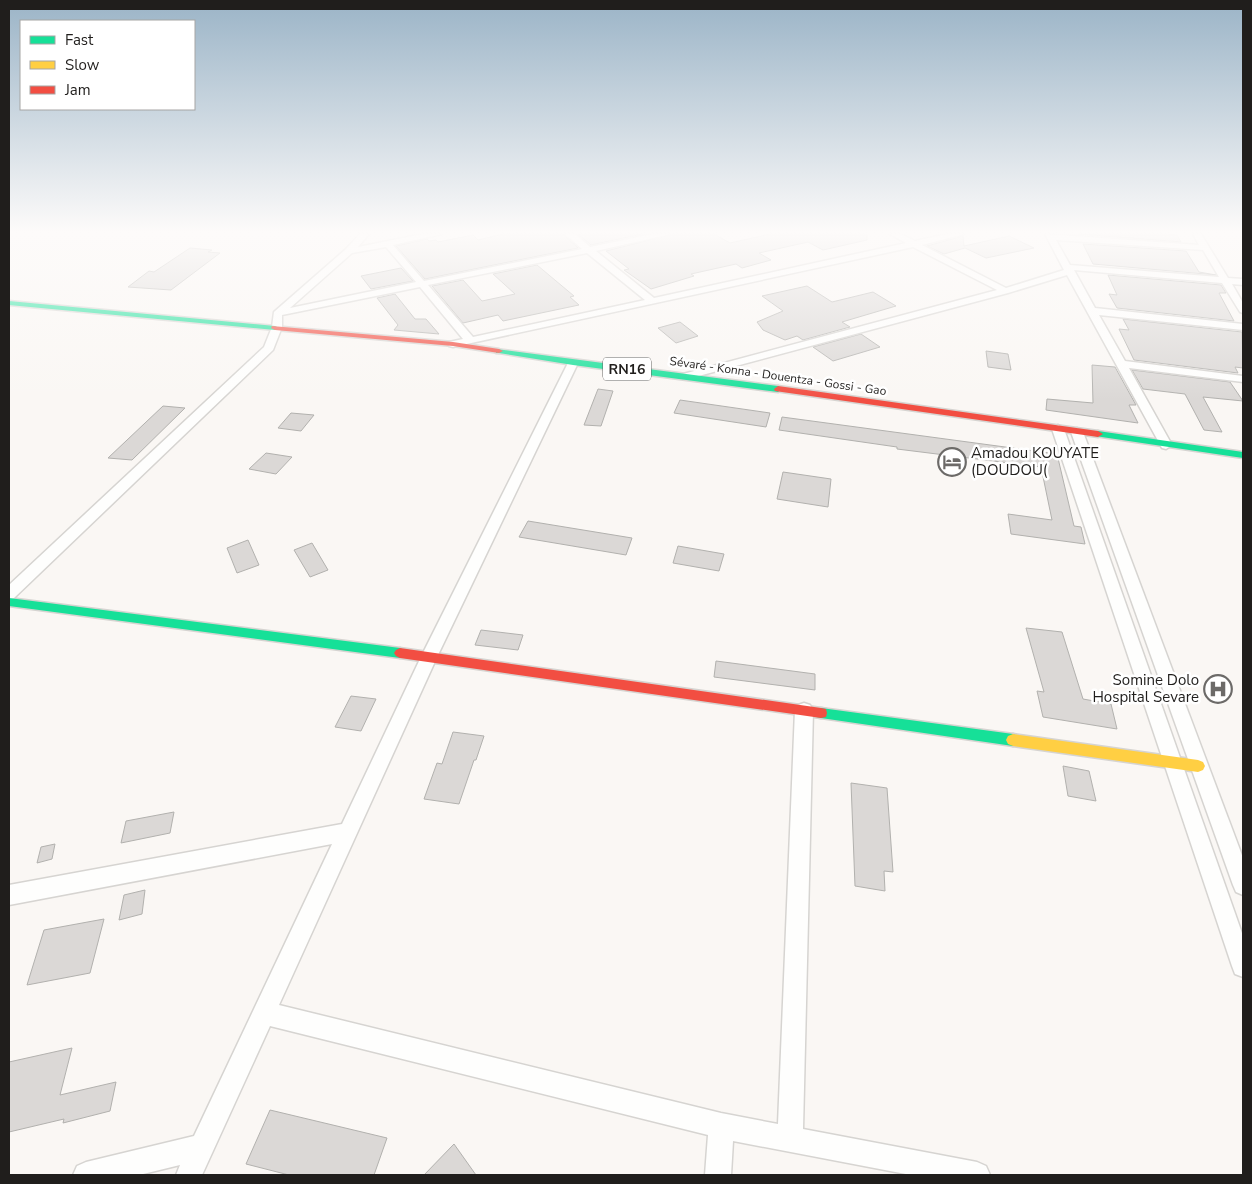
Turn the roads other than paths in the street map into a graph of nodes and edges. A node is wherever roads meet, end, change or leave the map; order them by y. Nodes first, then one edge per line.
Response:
1 (305, 289) edge
2 (397, 289) edge
3 (427, 289) edge
4 (638, 289) edge
5 (701, 289) edge
6 (1002, 289) edge
7 (1010, 289) edge
8 (1080, 289) edge
9 (1231, 289) edge
10 (1005, 291) junction
11 (651, 300) junction
12 (9, 302) edge
13 (1243, 310) edge
14 (1092, 311) junction
15 (277, 314) junction
16 (278, 327) junction
17 (1243, 327) edge
18 (470, 340) junction
19 (453, 344) junction
20 (573, 363) junction
21 (1121, 364) junction
22 (687, 376) junction
23 (1243, 378) edge
24 (1058, 429) junction
25 (1077, 432) junction
26 (1166, 445) junction
27 (1243, 455) edge
28 (9, 594) edge
29 (9, 602) edge
30 (429, 657) junction
31 (804, 710) junction
32 (1173, 762) junction
33 (1198, 766) junction
34 (348, 832) junction
35 (1243, 885) edge
36 (9, 895) edge
37 (1243, 966) edge
38 (264, 1013) junction
39 (721, 1126) junction
40 (790, 1140) junction
41 (202, 1148) junction
42 (86, 1175) edge
43 (189, 1175) edge
44 (718, 1175) edge
45 (978, 1175) edge

1 - 15 street
2 - 15 street
3 - 18 street
4 - 11 street
5 - 11 street
6 - 10 street
7 - 10 street
8 - 14 street
9 - 13 street
10 - 22 street
11 - 18 street
12 - 16 main road, Sévaré - Konna - Douentza - Gossi - Gao / RN16
14 - 17 street
14 - 21 street
15 - 16 street
16 - 19 main road, Sévaré - Konna - Douentza - Gossi - Gao / RN16
16 - 28 street
18 - 19 street
19 - 20 main road, Sévaré - Konna - Douentza - Gossi - Gao / RN16
20 - 22 main road, Sévaré - Konna - Douentza - Gossi - Gao / RN16
20 - 30 street
21 - 23 street
21 - 26 street
22 - 24 main road, Sévaré - Konna - Douentza - Gossi - Gao / RN16
24 - 25 main road, Sévaré - Konna - Douentza - Gossi - Gao / RN16
24 - 32 street
25 - 26 main road, Sévaré - Konna - Douentza - Gossi - Gao / RN16
25 - 33 street
26 - 27 main road, Sévaré - Konna - Douentza - Gossi - Gao / RN16
29 - 30 main road
30 - 31 main road
30 - 34 street
31 - 32 main road
31 - 40 street
32 - 33 main road
32 - 37 street
33 - 35 street
34 - 36 street
34 - 38 street
38 - 39 street
38 - 41 street
39 - 40 street
39 - 44 street
40 - 45 street
41 - 42 street
41 - 43 street

